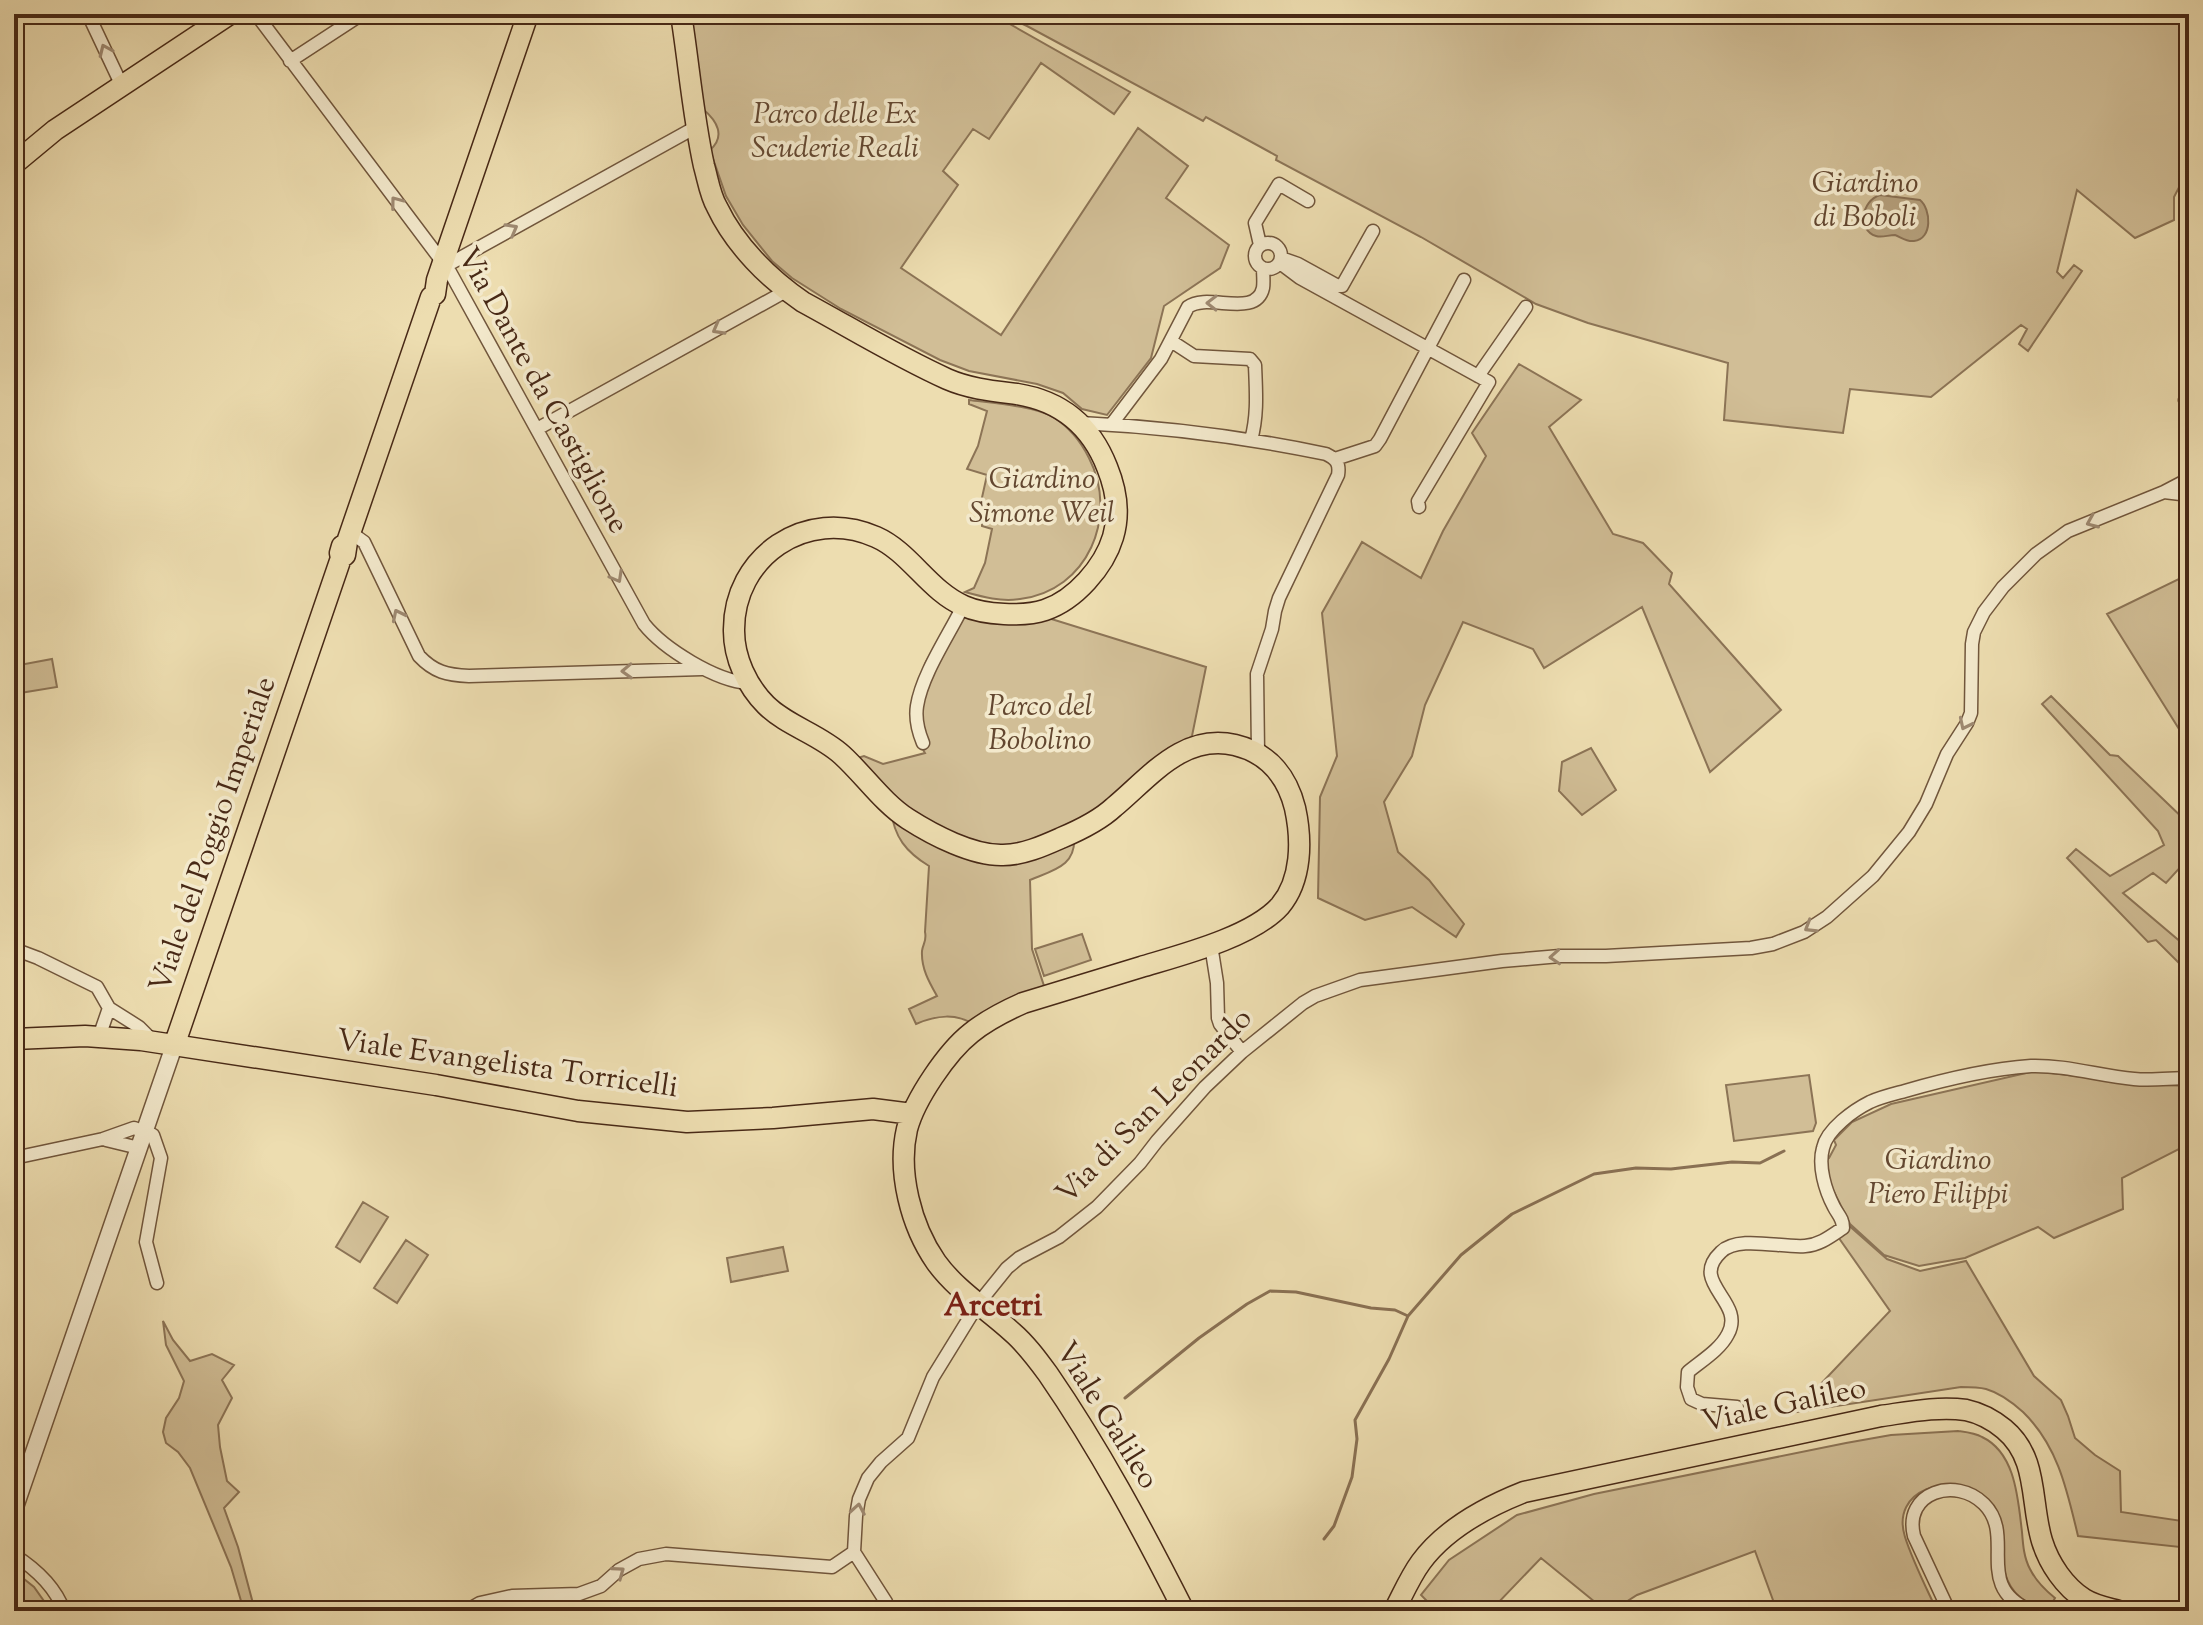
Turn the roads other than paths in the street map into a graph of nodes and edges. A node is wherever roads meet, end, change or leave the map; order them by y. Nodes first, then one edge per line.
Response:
1 (88, 14) edge
2 (230, 14) edge
3 (256, 14) edge
4 (362, 14) edge
5 (528, 14) edge
6 (681, 14) edge
7 (290, 61) junction
8 (122, 86) junction
9 (696, 127) junction
10 (14, 164) edge
11 (1308, 201) dead end
12 (1373, 231) dead end
13 (1260, 245) junction
14 (1281, 260) junction
15 (1263, 268) junction
16 (1464, 280) dead end
17 (437, 281) junction
18 (786, 291) junction
19 (1526, 307) dead end
20 (1171, 341) junction
21 (1428, 349) junction
22 (1478, 376) junction
23 (1081, 423) junction
24 (1111, 425) junction
25 (537, 429) junction
26 (1251, 440) junction
27 (1335, 459) junction
28 (2185, 481) dead end
29 (2164, 492) junction
30 (2189, 495) edge
31 (1419, 507) dead end
32 (346, 544) junction
33 (963, 606) junction
34 (705, 668) junction
35 (748, 683) junction
36 (923, 743) dead end
37 (1258, 752) junction
38 (1211, 945) junction
39 (14, 949) edge
40 (109, 1008) junction
41 (99, 1037) junction
42 (14, 1039) edge
43 (164, 1044) junction
44 (1242, 1052) junction
45 (2189, 1078) edge
46 (912, 1114) junction
47 (145, 1131) junction
48 (103, 1139) junction
49 (139, 1148) junction
50 (14, 1158) edge
51 (157, 1283) dead end
52 (978, 1304) junction
53 (1737, 1407) dead end
54 (14, 1510) edge
55 (854, 1552) junction
56 (14, 1555) edge
57 (2085, 1599) junction
58 (64, 1611) edge
59 (466, 1611) edge
60 (889, 1611) edge
61 (1184, 1611) edge
62 (1394, 1611) edge
63 (1949, 1611) edge
64 (2031, 1611) edge
65 (2063, 1611) edge
66 (2119, 1611) edge

8 -> 1 street
2 - 8 main road
3 - 7 street, Via Dante da Castiglione
4 - 7 street
5 - 17 main road, Viale del Poggio Imperiale
6 - 9 main road
17 -> 7 street, Via Dante da Castiglione
8 - 10 main road
17 -> 9 street
9 - 18 main road
11 - 13 street
12 - 14 street
13 - 14 street
13 - 15 street
14 - 15 street
14 - 21 street
15 -> 20 street
16 - 21 street
17 - 25 street, Via Dante da Castiglione
17 - 32 main road, Viale del Poggio Imperiale
18 - 23 main road
18 -> 25 street
19 - 22 street
20 - 24 street
20 - 26 street
21 - 22 street
21 - 27 street
22 - 31 street
23 - 24 street
23 - 33 main road
24 - 26 street
25 -> 34 street, Via Dante da Castiglione
26 - 27 street
27 - 37 street
28 - 29 street, Via di San Leonardo
29 - 30 street
29 -> 44 street, Via di San Leonardo
34 -> 32 street
32 - 43 main road, Viale del Poggio Imperiale
33 - 35 main road
33 - 36 street
34 - 35 street, Via Dante da Castiglione
35 - 37 main road
37 - 38 main road, Viale Galileo
38 - 44 street
38 - 46 main road, Viale Galileo
39 - 40 street
40 - 41 street
40 - 43 street
41 - 42 main road, Viale Evangelista Torricelli
41 - 43 main road, Viale Evangelista Torricelli
43 - 46 main road, Viale Evangelista Torricelli
43 - 47 street, Viale del Poggio Imperiale
44 - 52 street, Via di San Leonardo
45 - 53 street, Viale Galileo
46 - 52 main road, Viale Galileo
47 - 48 street
47 - 49 street, Viale del Poggio Imperiale
47 - 51 street
48 - 49 street
48 - 50 street
49 - 54 street, Viale del Poggio Imperiale
55 -> 52 street, Via di San Leonardo
52 - 61 main road, Viale Galileo
59 -> 55 street
55 - 60 street
56 - 58 street
57 - 62 main road, Viale Galileo
57 - 65 street
57 - 66 main road, Viale Galileo
63 - 64 street

